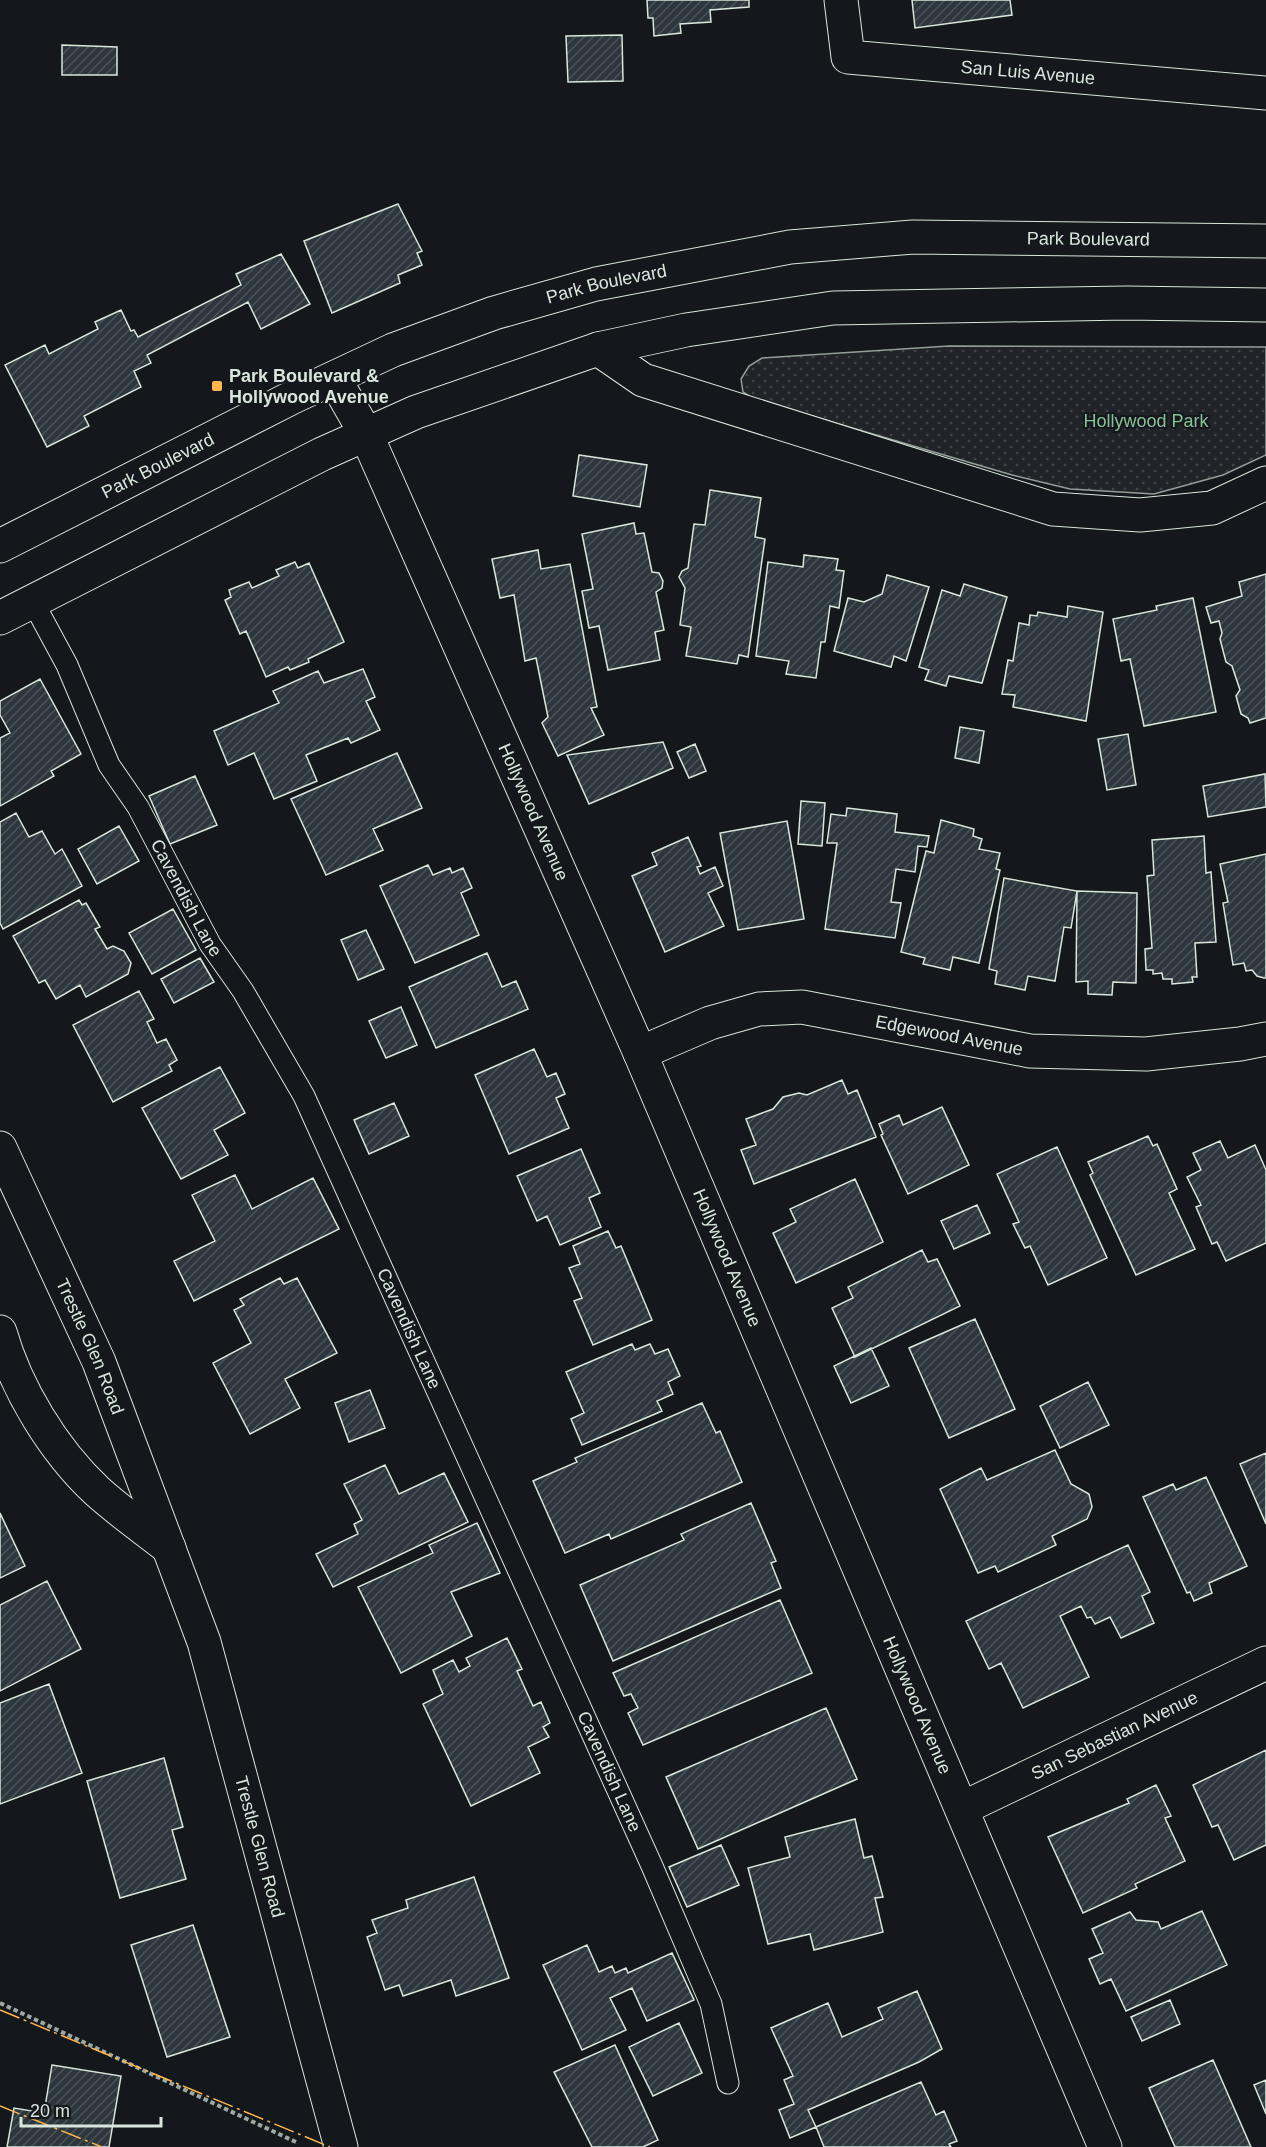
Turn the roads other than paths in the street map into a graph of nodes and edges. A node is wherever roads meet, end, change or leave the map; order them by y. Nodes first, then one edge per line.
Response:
1 (841, 0) edge
2 (1266, 93) edge
3 (1266, 241) edge
4 (1266, 305) edge
5 (598, 349) junction
6 (334, 378) junction
7 (366, 434) junction
8 (1266, 483) edge
9 (0, 546) edge
10 (33, 602) junction
11 (0, 618) edge
12 (1266, 1039) edge
13 (640, 1053) junction
14 (0, 1148) edge
15 (0, 1332) edge
16 (170, 1549) junction
17 (1266, 1663) edge
18 (963, 1808) junction
19 (728, 2084) dead end
20 (341, 2147) edge
21 (1105, 2147) edge

1 - 2 street, San Luis Avenue
3 - 6 street, Park Boulevard
4 - 5 street
5 - 7 street
5 - 8 street
6 - 7 street, Hollywood Avenue
6 - 9 street, Park Boulevard
7 - 10 street
7 - 13 street, Hollywood Avenue
10 - 11 street
10 - 19 lane, Cavendish Lane
12 - 13 street, Edgewood Avenue
13 - 18 street, Hollywood Avenue
14 - 16 street, Trestle Glen Road
15 - 16 street
16 - 20 street, Trestle Glen Road
17 - 18 street, San Sebastian Avenue
18 - 21 street, Hollywood Avenue

